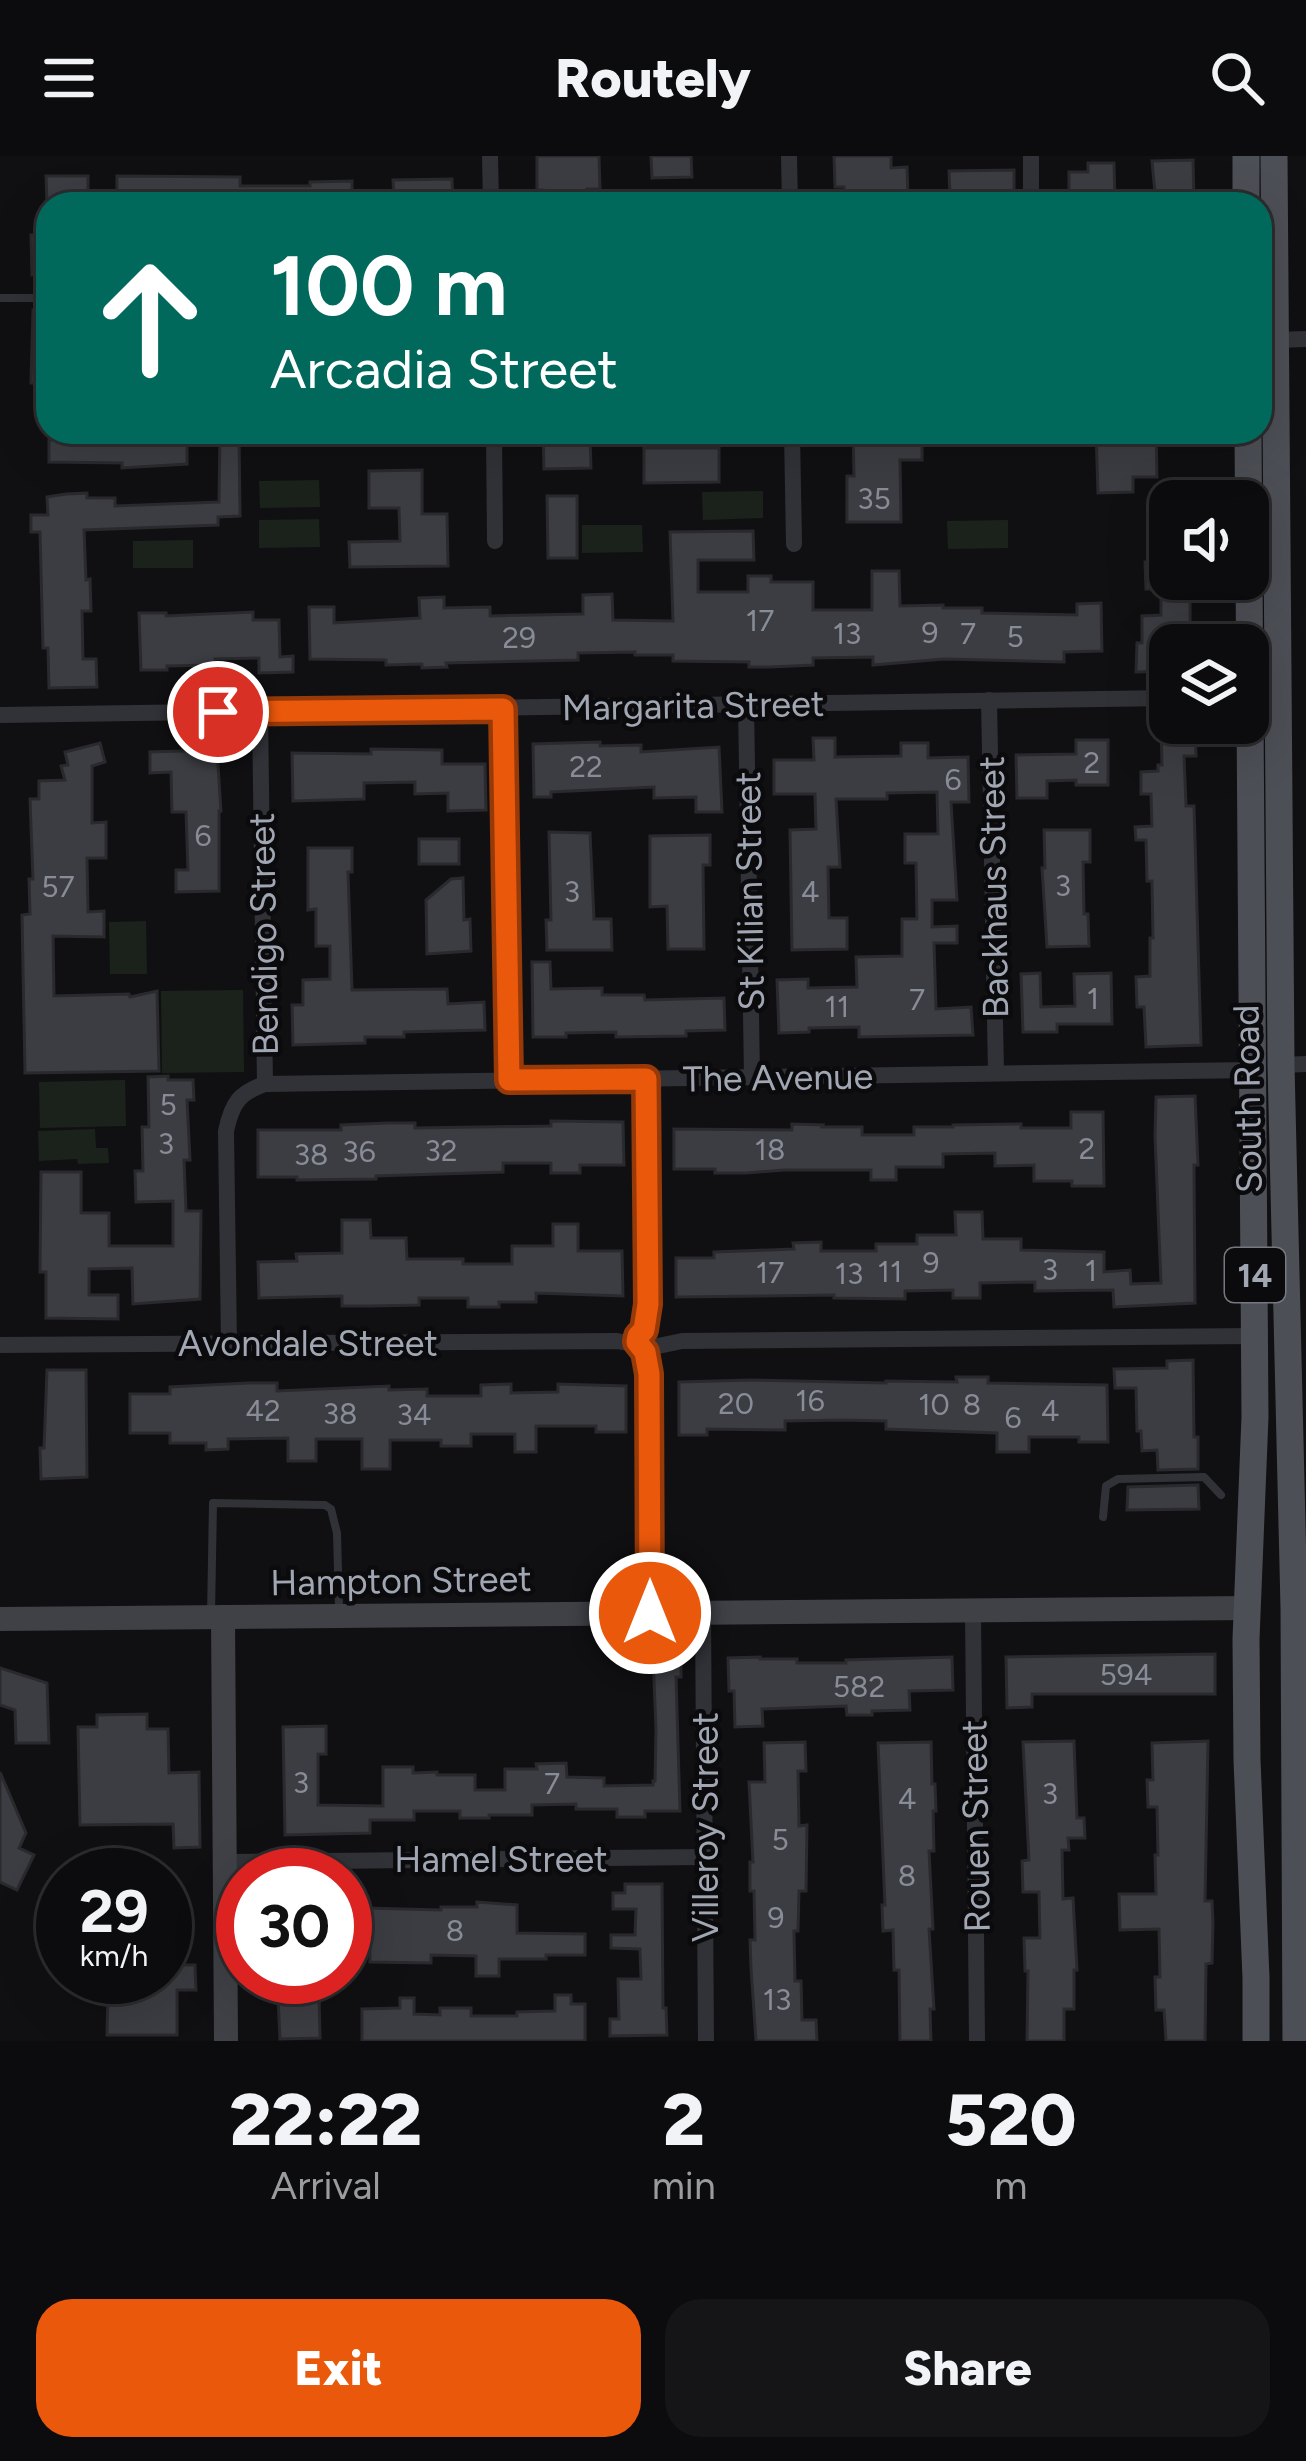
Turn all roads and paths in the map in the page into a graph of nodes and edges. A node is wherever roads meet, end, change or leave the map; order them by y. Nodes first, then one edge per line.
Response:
1 (490, 156) edge
2 (789, 156) edge
3 (1031, 156) edge
4 (1246, 156) edge
5 (1274, 156) edge
6 (491, 192) edge
7 (790, 192) edge
8 (1030, 192) edge
9 (1246, 192) edge
10 (0, 298) edge
11 (36, 298) edge
12 (1306, 339) edge
13 (1276, 340) junction
14 (1272, 424) edge
15 (494, 444) edge
16 (793, 444) edge
17 (1248, 444) edge
18 (1271, 444) edge
19 (495, 541) dead end
20 (794, 544) dead end
21 (1256, 624) edge
22 (1262, 624) edge
23 (1149, 698) edge
24 (989, 700) junction
25 (746, 704) junction
26 (503, 709) junction
27 (260, 712) junction
28 (0, 715) edge
29 (1262, 744) edge
30 (1280, 1066) edge
31 (996, 1073) junction
32 (752, 1077) junction
33 (646, 1079) junction
34 (509, 1080) junction
35 (265, 1084) junction
36 (1297, 1334) edge
37 (1255, 1336) junction
38 (648, 1341) junction
39 (229, 1344) junction
40 (0, 1345) edge
41 (1292, 1479) junction
42 (1254, 1480) junction
43 (1221, 1495) dead end
44 (1103, 1517) dead end
45 (1300, 1608) edge
46 (1248, 1609) junction
47 (974, 1610) junction
48 (650, 1613) junction
49 (704, 1613) junction
50 (217, 1617) junction
51 (340, 1617) junction
52 (0, 1619) edge
53 (1247, 1736) junction
54 (1294, 1737) junction
55 (225, 1848) edge
56 (705, 1857) junction
57 (372, 1860) edge
58 (226, 2004) edge
59 (226, 2041) edge
60 (706, 2041) edge
61 (977, 2041) edge
62 (1256, 2041) edge
63 (1296, 2041) edge

1 - 6 street
2 - 7 street
3 - 8 street
4 - 9 main road
5 - 13 main road, South Road / 14
10 - 11 lane
12 - 13 street
13 - 14 main road, South Road / 14
15 - 19 street
16 - 20 street
17 - 21 main road, South Road / 14
18 - 22 main road, South Road / 14
23 - 24 street, Margarita Street
24 - 25 street, Margarita Street
24 - 31 street, Backhaus Street
25 - 26 street, Margarita Street
25 - 32 street, St Kilian Street
26 - 27 street, Margarita Street
26 - 34 street
27 - 28 street, Margarita Street
27 - 35 street, Bendigo Street
29 - 30 main road, South Road / 14
30 - 31 street, The Avenue
30 - 36 main road, South Road / 14
30 - 37 main road, South Road / 14
31 - 32 street, The Avenue
32 - 33 street, The Avenue
33 - 34 street, The Avenue
33 - 38 street
34 - 35 street, The Avenue
35 - 39 street, The Avenue
36 - 41 main road, South Road / 14
37 - 38 street, Avondale Street
37 - 42 main road, South Road / 14
38 - 39 street, Avondale Street
38 - 48 street
39 - 40 street, Avondale Street
41 - 42 main road
41 - 45 main road, South Road / 14
42 - 46 main road, South Road / 14
43 - 44 lane
45 - 46 main road, Hampton Street
45 - 54 main road, South Road / 14
46 - 47 main road, Hampton Street
46 - 53 main road, South Road / 14
47 - 49 main road, Hampton Street
47 - 61 street, Rouen Street
48 - 49 main road, Hampton Street
48 - 51 main road, Hampton Street
49 - 56 street, Villeroy Street
50 - 51 main road, Hampton Street
50 - 51 lane
50 - 52 main road, Hampton Street
50 - 55 main road
53 - 54 main road
53 - 62 main road, South Road / 14
54 - 63 main road, South Road / 14
56 - 57 street, Hamel Street
56 - 60 street, Villeroy Street
58 - 59 main road

